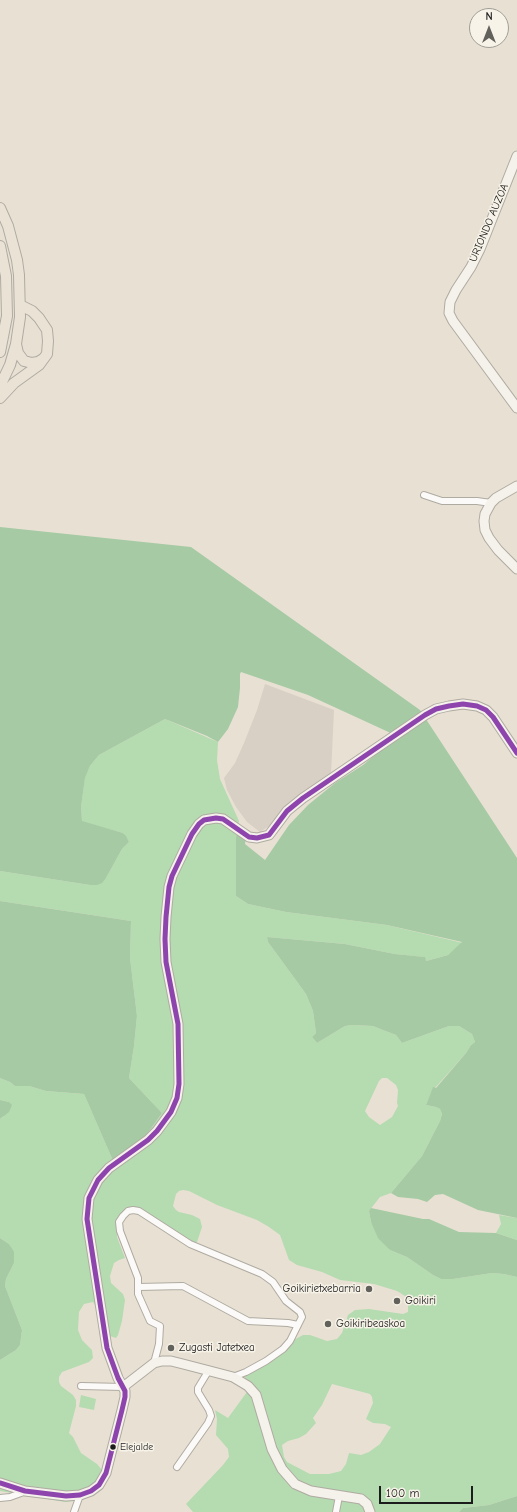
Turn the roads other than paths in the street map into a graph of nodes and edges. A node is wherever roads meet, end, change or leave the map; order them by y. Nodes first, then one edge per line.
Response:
1 (517, 156) edge
2 (0, 208) edge
3 (0, 246) edge
4 (22, 306) dead end
5 (16, 344) junction
6 (0, 352) edge
7 (46, 357) junction
8 (0, 386) edge
9 (0, 398) edge
10 (517, 408) edge
11 (517, 486) edge
12 (424, 495) dead end
13 (491, 503) junction
14 (517, 570) edge
15 (517, 753) edge
16 (138, 1287) junction
17 (298, 1325) junction
18 (154, 1363) junction
19 (209, 1370) junction
20 (233, 1377) junction
21 (82, 1386) dead end
22 (123, 1386) junction
23 (177, 1467) dead end
24 (0, 1483) edge
25 (25, 1491) junction
26 (80, 1495) junction
27 (339, 1496) junction
28 (0, 1498) edge
29 (74, 1512) edge
30 (336, 1512) edge
31 (370, 1512) edge

1 - 10 street, URIONDO AUZOA
2 - 5 main road
3 - 6 main road
4 - 7 main road
5 - 7 main road
5 - 8 main road
7 - 9 main road
11 - 13 street
12 - 13 street
13 - 14 street
15 - 22 street
16 - 17 street
16 - 17 street
16 - 18 street
17 - 20 street
18 - 19 street
18 - 22 street
19 - 20 street
19 - 23 street
20 - 27 street
21 - 22 street
22 - 26 street
24 - 25 street
25 - 26 street
25 - 28 street
26 - 29 street
27 - 30 street
27 - 31 street

